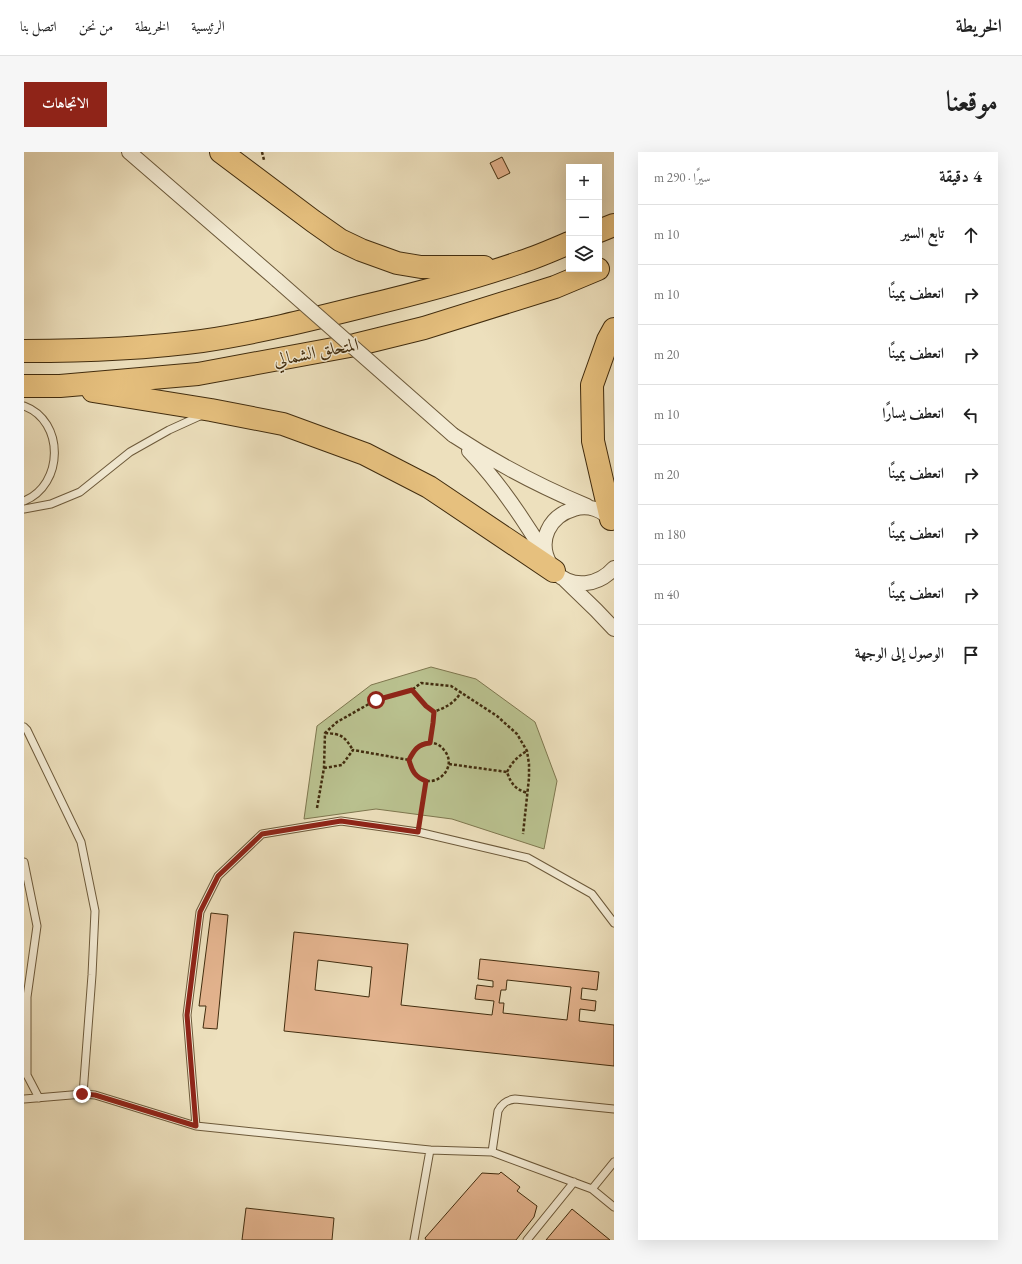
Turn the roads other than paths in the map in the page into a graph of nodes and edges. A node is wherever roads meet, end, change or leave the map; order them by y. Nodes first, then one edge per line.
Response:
1 (129, 152) edge
2 (221, 152) edge
3 (614, 225) edge
4 (602, 230) edge
5 (566, 244) edge
6 (522, 262) junction
7 (614, 262) edge
8 (602, 267) edge
9 (591, 272) edge
10 (614, 329) edge
11 (24, 351) edge
12 (24, 386) edge
13 (60, 386) junction
14 (24, 406) edge
15 (211, 410) junction
16 (453, 435) junction
17 (24, 501) edge
18 (592, 508) junction
19 (24, 509) edge
20 (613, 521) edge
21 (614, 568) edge
22 (555, 569) junction
23 (614, 630) edge
24 (24, 727) edge
25 (24, 862) edge
26 (614, 923) edge
27 (25, 1074) edge
28 (82, 1094) junction
29 (39, 1098) junction
30 (24, 1099) edge
31 (614, 1109) edge
32 (196, 1126) junction
33 (430, 1150) junction
34 (492, 1152) junction
35 (614, 1162) edge
36 (574, 1182) junction
37 (592, 1189) junction
38 (614, 1207) edge
39 (414, 1240) edge
40 (527, 1240) edge

1 - 16 street, bridge
2 - 6 highway
3 - 4 highway
5 - 6 highway, المتحلق الشمالي
6 - 11 highway, المتحلق الشمالي
7 - 8 highway, المتحلق الشمالي
9 - 13 highway, المتحلق الشمالي
10 - 20 highway
12 - 13 highway, المتحلق الشمالي
13 - 15 highway
14 - 17 lane
15 - 19 lane
15 - 22 highway
16 - 18 street
16 - 22 street
18 - 20 street
18 - 22 street
21 - 22 street
22 - 23 street
24 - 28 lane
25 - 27 lane
26 - 32 lane
27 - 29 lane
28 - 29 lane
28 - 32 lane
29 - 30 lane
31 - 34 lane
32 - 33 lane
33 - 34 lane
33 - 39 lane
34 - 36 lane
35 - 37 lane
36 - 37 lane
36 - 40 lane
37 - 38 lane

